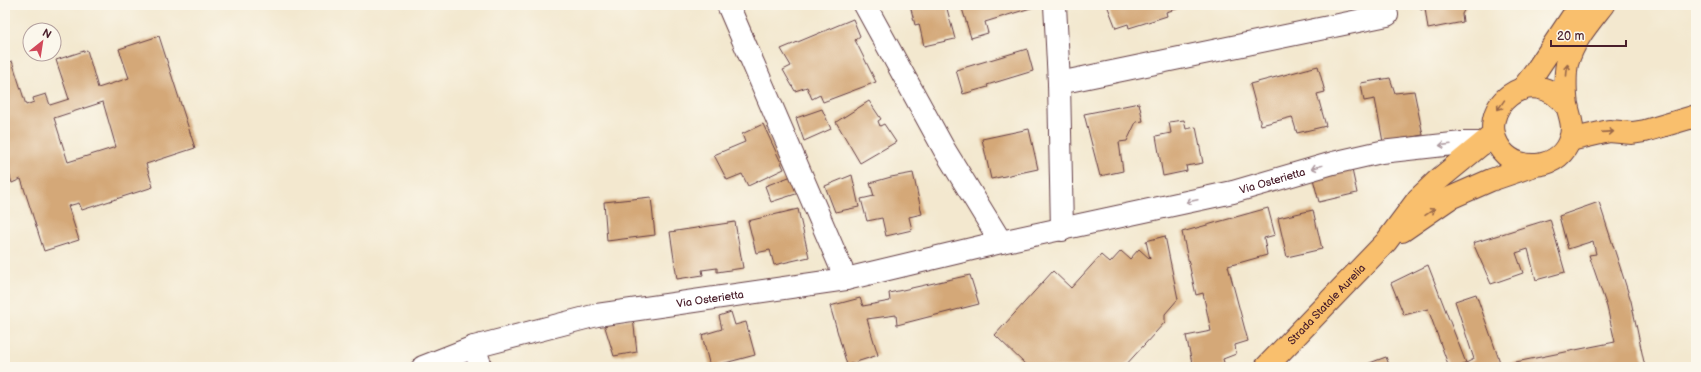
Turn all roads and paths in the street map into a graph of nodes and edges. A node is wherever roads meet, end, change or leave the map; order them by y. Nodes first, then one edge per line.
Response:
1 (728, 5) edge
2 (865, 5) edge
3 (1055, 5) edge
4 (1580, 5) edge
5 (1603, 5) edge
6 (1387, 14) dead end
7 (1059, 83) junction
8 (1522, 89) junction
9 (1568, 108) junction
10 (1696, 116) edge
11 (1489, 138) junction
12 (1570, 140) junction
13 (1532, 166) junction
14 (1062, 230) junction
15 (1001, 242) junction
16 (1386, 242) junction
17 (846, 279) junction
18 (477, 357) edge
19 (423, 367) edge
20 (1266, 367) edge

1 - 17 street
2 - 15 street
3 - 7 street
4 - 8 main road
9 -> 5 main road
6 - 7 street
7 - 14 street
8 - 9 main road
8 -> 11 main road
9 - 12 main road
12 -> 10 main road
11 - 13 main road
11 -> 14 street, Via Osterietta
11 - 16 main road
12 - 13 main road
16 -> 13 main road
14 - 15 street, Via Osterietta
15 - 17 street, Via Osterietta
16 - 20 main road, Strada Statale Aurelia
17 - 18 street, Via Osterietta
18 - 19 street, Via Osterietta

